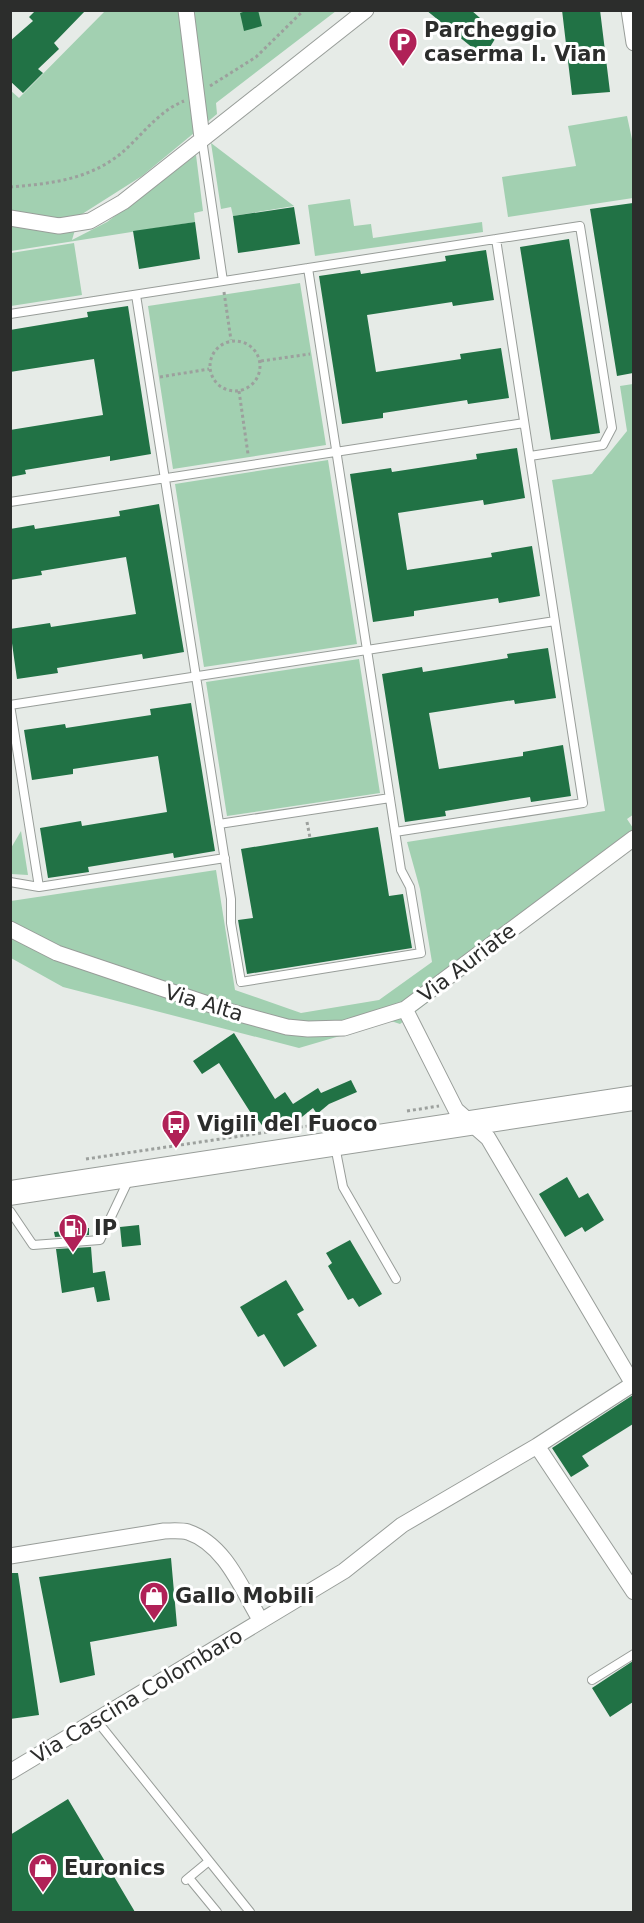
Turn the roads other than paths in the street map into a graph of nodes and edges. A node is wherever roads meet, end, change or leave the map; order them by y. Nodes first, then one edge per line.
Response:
1 (186, 10) edge
2 (366, 10) edge
3 (629, 10) edge
4 (633, 43) edge
5 (202, 138) junction
6 (10, 218) edge
7 (496, 239) junction
8 (308, 268) junction
9 (223, 281) junction
10 (136, 295) junction
11 (10, 314) edge
12 (524, 423) junction
13 (336, 452) junction
14 (530, 456) junction
15 (165, 478) junction
16 (10, 502) edge
17 (555, 621) junction
18 (367, 650) junction
19 (196, 676) junction
20 (390, 798) junction
21 (219, 824) junction
22 (395, 832) junction
23 (633, 838) edge
24 (225, 858) junction
25 (10, 882) edge
26 (39, 887) junction
27 (10, 929) edge
28 (405, 1009) junction
29 (633, 1098) edge
30 (470, 1123) junction
31 (335, 1143) junction
32 (131, 1174) junction
33 (10, 1192) edge
34 (10, 1211) edge
35 (396, 1279) dead end
36 (633, 1384) edge
37 (537, 1446) junction
38 (10, 1556) edge
39 (633, 1592) edge
40 (261, 1621) junction
41 (633, 1654) edge
42 (592, 1680) dead end
43 (98, 1721) junction
44 (10, 1772) edge
45 (209, 1861) junction
46 (217, 1912) edge
47 (250, 1912) edge

1 - 5 street
2 - 5 street
3 - 4 street
5 - 6 street
5 - 9 lane
7 - 8 lane
7 - 12 lane
7 - 14 lane
8 - 9 lane
8 - 13 lane
9 - 10 lane
10 - 11 lane
10 - 15 lane
12 - 13 lane
12 - 14 lane
13 - 15 lane
13 - 18 lane
14 - 17 lane
15 - 16 lane
15 - 19 lane
17 - 18 lane
17 - 22 lane
18 - 19 lane
18 - 20 lane
19 - 21 lane
19 - 26 lane
20 - 21 lane
20 - 22 lane
21 - 24 lane
22 - 24 lane
23 - 28 street, Via Auriate
24 - 26 lane
25 - 26 lane
27 - 28 street, Via Alta
28 - 30 street, Via Auriate
29 - 30 main road
30 - 31 main road
30 - 36 street, Via Cascina Colombaro
31 - 32 main road
31 - 35 lane
32 - 33 main road
32 - 34 lane
36 - 37 street, Via Cascina Colombaro
37 - 39 street
37 - 40 street, Via Cascina Colombaro
38 - 40 street
40 - 43 street, Via Cascina Colombaro
41 - 42 lane
43 - 44 street, Via Cascina Colombaro
43 - 45 lane
45 - 46 lane
45 - 47 lane

